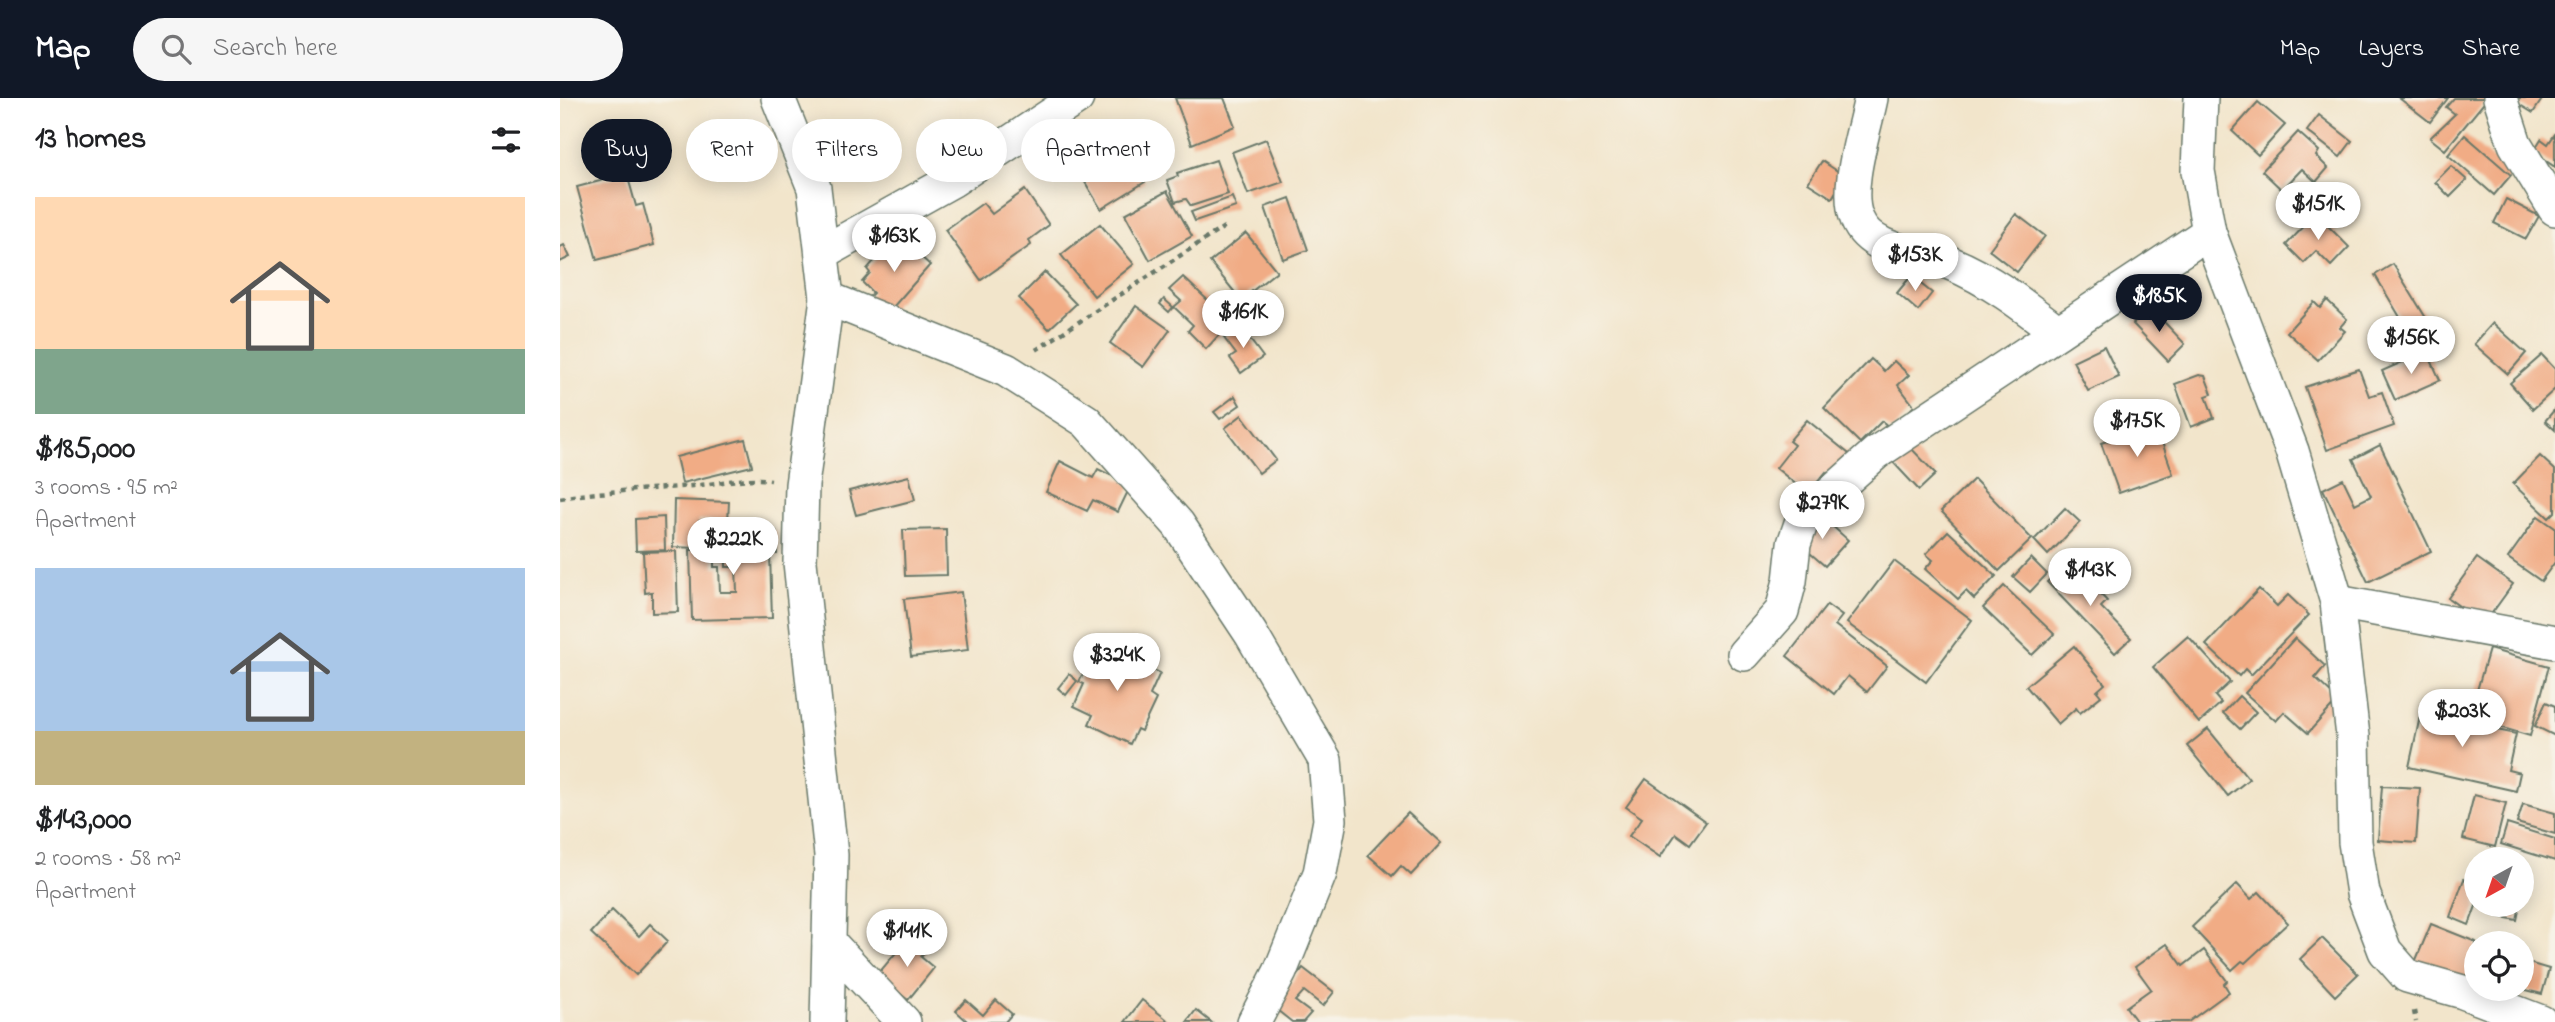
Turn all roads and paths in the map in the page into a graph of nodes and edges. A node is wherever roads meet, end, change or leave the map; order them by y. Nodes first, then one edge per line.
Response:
1 (778, 98) edge
2 (1077, 98) edge
3 (1871, 98) edge
4 (2201, 98) edge
5 (2500, 98) edge
6 (2555, 209) edge
7 (1227, 225) dead end
8 (2208, 232) junction
9 (822, 253) junction
10 (827, 298) junction
11 (2058, 332) junction
12 (1006, 370) junction
13 (802, 485) junction
14 (560, 498) edge
15 (2337, 602) junction
16 (2555, 642) edge
17 (1744, 654) dead end
18 (829, 942) junction
19 (827, 1022) edge
20 (904, 1022) edge
21 (1254, 1022) edge
22 (2541, 1022) edge

1 - 9 street
2 - 9 street
3 - 11 street
4 - 8 street
5 - 6 street
7 - 12 path
8 - 11 street
8 - 15 street
9 - 10 street
10 - 12 street
10 - 13 street
11 - 17 street
12 - 21 street
13 - 14 path
13 - 18 street
15 - 16 street
15 - 22 street
18 - 19 street
18 - 20 street

